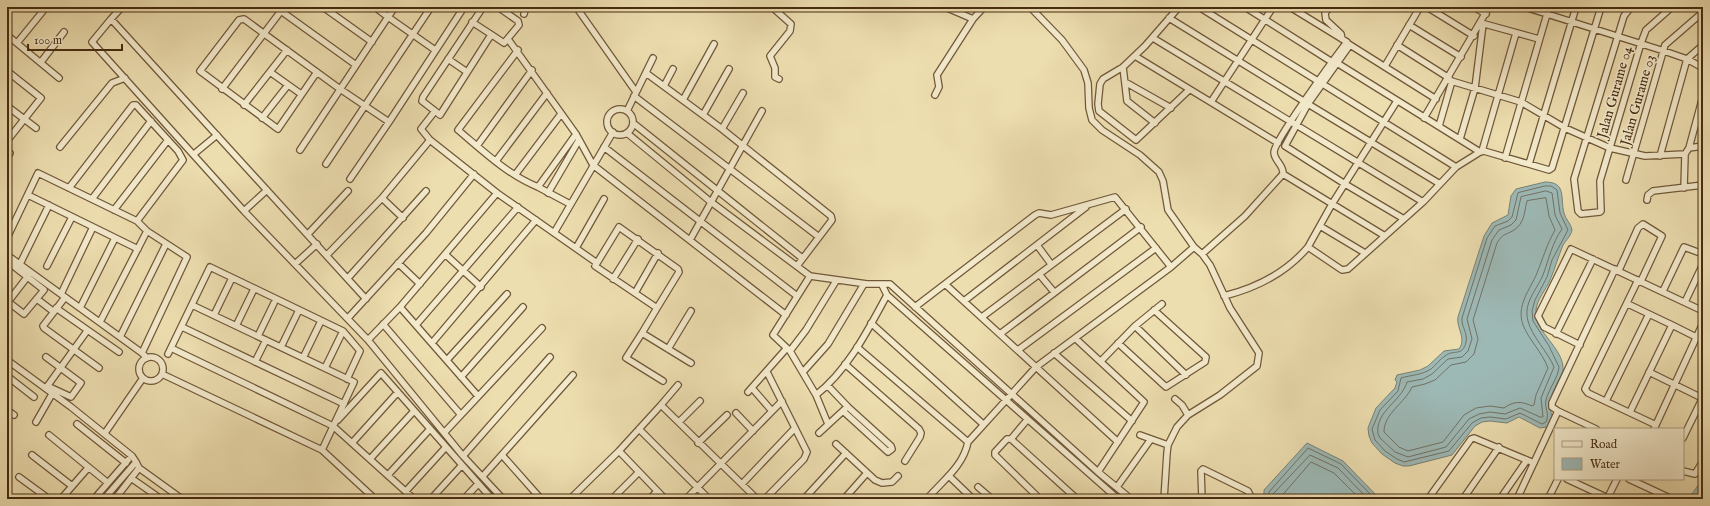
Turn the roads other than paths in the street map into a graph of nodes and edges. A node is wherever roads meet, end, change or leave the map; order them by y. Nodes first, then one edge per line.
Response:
1 (122, 7) edge
2 (323, 7) edge
3 (376, 7) edge
4 (395, 7) edge
5 (431, 7) edge
6 (464, 7) edge
7 (483, 7) edge
8 (498, 7) edge
9 (772, 7) edge
10 (945, 7) edge
11 (984, 7) edge
12 (1030, 7) edge
13 (1179, 7) edge
14 (1199, 7) edge
15 (1245, 7) edge
16 (1273, 7) edge
17 (1290, 7) edge
18 (1330, 7) edge
19 (1420, 7) edge
20 (1427, 7) edge
21 (1474, 7) edge
22 (1489, 7) edge
23 (1525, 7) edge
24 (1549, 7) edge
25 (1576, 7) edge
26 (1601, 7) edge
27 (1631, 7) edge
28 (1672, 7) edge
29 (283, 9) edge
30 (43, 11) dead end
31 (579, 11) dead end
32 (1703, 12) edge
33 (1486, 14) junction
34 (1547, 14) junction
35 (388, 17) junction
36 (1169, 18) junction
37 (111, 19) junction
38 (973, 19) junction
39 (1265, 19) junction
40 (472, 22) junction
41 (1571, 22) junction
42 (1482, 24) junction
43 (1409, 25) junction
44 (1594, 28) junction
45 (64, 32) dead end
46 (265, 33) junction
47 (1516, 33) junction
48 (7, 35) edge
49 (413, 35) junction
50 (492, 35) junction
51 (1474, 36) junction
52 (1618, 36) junction
53 (1153, 38) junction
54 (508, 39) junction
55 (1252, 39) junction
56 (1539, 39) junction
57 (372, 42) junction
58 (1346, 42) junction
59 (17, 43) junction
60 (1641, 43) junction
61 (714, 44) dead end
62 (1397, 45) junction
63 (1703, 45) edge
64 (287, 50) junction
65 (435, 50) junction
66 (518, 50) junction
67 (1664, 50) junction
68 (1135, 56) junction
69 (1461, 57) junction
70 (653, 58) dead end
71 (448, 59) junction
72 (1687, 59) junction
73 (1238, 60) junction
74 (41, 62) junction
75 (1334, 62) junction
76 (356, 65) junction
77 (1385, 66) junction
78 (1123, 67) junction
79 (1703, 68) edge
80 (673, 69) dead end
81 (729, 69) dead end
82 (532, 70) junction
83 (7, 71) edge
84 (270, 72) junction
85 (317, 72) junction
86 (468, 72) junction
87 (646, 73) junction
88 (59, 78) dead end
89 (125, 78) junction
90 (779, 79) dead end
91 (1450, 80) junction
92 (1224, 81) junction
93 (1125, 82) junction
94 (1320, 83) junction
95 (288, 85) junction
96 (664, 86) junction
97 (1475, 88) junction
98 (222, 89) junction
99 (340, 90) junction
100 (1189, 90) junction
101 (547, 93) junction
102 (743, 93) dead end
103 (1089, 93) junction
104 (301, 94) junction
105 (635, 94) junction
106 (936, 95) dead end
107 (1498, 95) junction
108 (1703, 96) edge
109 (1436, 99) junction
110 (683, 100) junction
111 (1397, 101) junction
112 (1211, 102) junction
113 (1521, 102) junction
114 (1306, 103) junction
115 (1098, 104) junction
116 (244, 105) junction
117 (7, 106) edge
118 (364, 106) junction
119 (1171, 108) junction
120 (762, 110) dead end
121 (627, 111) junction
122 (435, 112) junction
123 (561, 114) junction
124 (1543, 114) junction
125 (703, 115) junction
126 (262, 118) junction
127 (1424, 118) junction
128 (24, 119) junction
129 (151, 121) junction
130 (1384, 121) junction
131 (389, 122) junction
132 (633, 123) junction
133 (1155, 123) junction
134 (1294, 123) junction
135 (1439, 126) junction
136 (36, 128) dead end
137 (1565, 128) junction
138 (722, 129) junction
139 (613, 132) junction
140 (627, 133) junction
141 (576, 134) junction
142 (217, 135) junction
143 (1460, 138) junction
144 (1587, 139) junction
145 (168, 140) junction
146 (430, 140) junction
147 (579, 140) junction
148 (7, 141) edge
149 (1278, 143) junction
150 (1371, 143) junction
151 (477, 146) junction
152 (742, 146) junction
153 (1703, 146) edge
154 (60, 147) dead end
155 (604, 147) junction
156 (1610, 148) junction
157 (1689, 148) junction
158 (7, 150) edge
159 (300, 150) dead end
160 (1481, 151) junction
161 (194, 154) junction
162 (1685, 154) junction
163 (1634, 155) junction
164 (1660, 156) junction
165 (7, 158) edge
166 (1505, 158) junction
167 (496, 162) junction
168 (1358, 163) junction
169 (326, 164) dead end
170 (1529, 164) junction
171 (593, 166) junction
172 (1456, 167) junction
173 (729, 168) junction
174 (474, 174) junction
175 (1284, 174) junction
176 (516, 175) junction
177 (350, 179) dead end
178 (1626, 180) dead end
179 (1345, 184) junction
180 (1440, 184) junction
181 (1703, 185) edge
182 (538, 187) junction
183 (69, 188) junction
184 (1684, 188) junction
185 (267, 190) junction
186 (348, 191) dead end
187 (426, 191) dead end
188 (717, 191) junction
189 (497, 193) junction
190 (548, 193) junction
191 (28, 195) junction
192 (382, 198) junction
193 (92, 199) junction
194 (604, 199) dead end
195 (1647, 200) dead end
196 (711, 201) junction
197 (1423, 202) junction
198 (570, 204) junction
199 (1332, 204) junction
200 (1090, 205) junction
201 (49, 206) junction
202 (518, 207) junction
203 (1126, 209) junction
204 (114, 210) junction
205 (244, 211) junction
206 (72, 216) junction
207 (403, 218) junction
208 (1404, 219) junction
209 (536, 220) junction
210 (700, 220) junction
211 (137, 221) junction
212 (1320, 226) junction
213 (93, 227) junction
214 (1141, 227) junction
215 (147, 231) junction
216 (554, 232) junction
217 (308, 234) junction
218 (819, 236) junction
219 (1385, 236) junction
220 (7, 238) edge
221 (115, 238) junction
222 (638, 239) junction
223 (690, 240) junction
224 (166, 244) junction
225 (317, 244) junction
226 (1037, 245) junction
227 (1308, 247) junction
228 (576, 248) junction
229 (1156, 248) junction
230 (1194, 248) junction
231 (138, 249) junction
232 (658, 253) junction
233 (1365, 253) junction
234 (1202, 254) junction
235 (1703, 254) edge
236 (7, 255) edge
237 (327, 255) junction
238 (446, 255) junction
239 (802, 258) junction
240 (1593, 258) junction
241 (398, 263) junction
242 (596, 263) junction
243 (20, 264) junction
244 (295, 264) junction
245 (1052, 264) junction
246 (1703, 264) edge
247 (7, 266) edge
248 (47, 266) dead end
249 (797, 266) junction
250 (1171, 267) junction
251 (1617, 270) junction
252 (463, 272) junction
253 (1038, 274) junction
254 (28, 276) junction
255 (810, 276) junction
256 (232, 278) junction
257 (348, 278) junction
258 (614, 279) junction
259 (836, 280) junction
260 (1639, 280) junction
261 (420, 284) junction
262 (864, 284) junction
263 (945, 284) junction
264 (882, 285) junction
265 (481, 287) junction
266 (254, 289) junction
267 (1663, 290) junction
268 (1054, 292) junction
269 (635, 293) junction
270 (507, 294) dead end
271 (887, 295) junction
272 (797, 296) junction
273 (1224, 296) junction
274 (62, 297) junction
275 (37, 299) junction
276 (366, 300) junction
277 (7, 301) edge
278 (964, 301) junction
279 (1685, 302) junction
280 (274, 303) dead end
281 (1162, 304) dead end
282 (1628, 304) junction
283 (192, 305) junction
284 (400, 307) junction
285 (915, 307) junction
286 (80, 308) junction
287 (523, 308) dead end
288 (657, 308) junction
289 (55, 310) junction
290 (298, 310) junction
291 (1154, 310) junction
292 (691, 311) dead end
293 (1703, 311) edge
294 (1649, 314) junction
295 (214, 315) junction
296 (786, 315) junction
297 (982, 317) junction
298 (348, 318) junction
299 (321, 321) junction
300 (100, 322) junction
301 (871, 323) junction
302 (1703, 323) edge
303 (383, 324) junction
304 (416, 324) junction
305 (1672, 325) junction
306 (182, 326) junction
307 (236, 326) junction
308 (1135, 326) junction
309 (542, 328) dead end
310 (87, 331) junction
311 (343, 331) junction
312 (642, 333) junction
313 (1000, 334) junction
314 (1556, 334) junction
315 (258, 336) junction
316 (120, 337) junction
317 (1696, 337) junction
318 (1075, 338) junction
319 (266, 340) junction
320 (368, 340) junction
321 (432, 343) junction
322 (1118, 343) junction
323 (1580, 345) junction
324 (281, 347) junction
325 (857, 347) junction
326 (668, 349) junction
327 (74, 350) junction
328 (788, 350) junction
329 (1018, 350) junction
330 (119, 352) dead end
331 (142, 353) junction
332 (1054, 354) junction
333 (46, 357) dead end
334 (550, 357) dead end
335 (147, 358) junction
336 (303, 358) junction
337 (447, 360) junction
338 (1101, 361) junction
339 (256, 362) junction
340 (691, 363) dead end
341 (8, 364) edge
342 (845, 364) junction
343 (1036, 367) junction
344 (99, 368) dead end
345 (325, 368) junction
346 (60, 369) junction
347 (767, 372) junction
348 (803, 372) junction
349 (1649, 372) junction
350 (162, 374) junction
351 (573, 375) dead end
352 (1186, 375) junction
353 (7, 376) edge
354 (461, 377) junction
355 (143, 378) junction
356 (347, 379) junction
357 (663, 381) dead end
358 (678, 385) dead end
359 (1676, 385) junction
360 (828, 386) junction
361 (46, 388) junction
362 (398, 392) junction
363 (52, 394) junction
364 (1011, 394) junction
365 (816, 395) junction
366 (478, 396) junction
367 (34, 397) dead end
368 (1703, 397) edge
369 (1175, 399) dead end
370 (1005, 400) junction
371 (700, 401) dead end
372 (782, 401) junction
373 (1606, 401) junction
374 (344, 404) junction
375 (660, 406) junction
376 (845, 409) junction
377 (7, 410) edge
378 (414, 410) junction
379 (772, 411) junction
380 (1558, 411) junction
381 (1630, 412) junction
382 (736, 413) dead end
383 (14, 415) dead end
384 (461, 415) junction
385 (727, 415) dead end
386 (1188, 415) junction
387 (1027, 420) junction
388 (36, 422) dead end
389 (678, 422) junction
390 (1132, 422) junction
391 (77, 424) dead end
392 (828, 424) junction
393 (984, 424) junction
394 (333, 426) junction
395 (1655, 427) edge
396 (795, 428) junction
397 (1594, 428) edge
398 (430, 429) junction
399 (639, 429) junction
400 (753, 430) junction
401 (104, 433) junction
402 (444, 433) junction
403 (819, 433) dead end
404 (49, 435) dead end
405 (1140, 435) dead end
406 (1684, 436) edge
407 (1010, 438) junction
408 (1151, 439) junction
409 (968, 442) junction
410 (1118, 442) junction
411 (352, 443) junction
412 (698, 443) junction
413 (836, 444) dead end
414 (1168, 445) junction
415 (446, 447) junction
416 (1500, 448) junction
417 (322, 450) junction
418 (619, 451) junction
419 (846, 453) junction
420 (32, 455) dead end
421 (502, 455) junction
422 (132, 456) junction
423 (463, 456) junction
424 (370, 459) junction
425 (1528, 460) junction
426 (906, 461) dead end
427 (1703, 461) edge
428 (136, 462) junction
429 (126, 463) junction
430 (1534, 463) junction
431 (720, 464) junction
432 (462, 465) junction
433 (88, 468) junction
434 (139, 468) junction
435 (1684, 471) edge
436 (639, 472) junction
437 (1098, 472) junction
438 (867, 473) junction
439 (388, 475) junction
440 (483, 476) junction
441 (898, 476) dead end
442 (949, 476) junction
443 (19, 477) dead end
444 (131, 478) junction
445 (1558, 480) edge
446 (1569, 480) edge
447 (1617, 480) edge
448 (1631, 480) edge
449 (108, 483) junction
450 (478, 484) junction
451 (742, 484) junction
452 (72, 486) junction
453 (698, 487) junction
454 (978, 487) dead end
455 (1117, 487) junction
456 (657, 491) junction
457 (409, 496) edge
458 (153, 497) edge
459 (1124, 497) edge
460 (1203, 498) edge
461 (49, 499) edge
462 (61, 499) edge
463 (94, 499) edge
464 (104, 499) edge
465 (115, 499) edge
466 (161, 499) edge
467 (182, 499) edge
468 (375, 499) edge
469 (431, 499) edge
470 (464, 499) edge
471 (492, 499) edge
472 (503, 499) edge
473 (541, 499) edge
474 (570, 499) edge
475 (612, 499) edge
476 (650, 499) edge
477 (665, 499) edge
478 (686, 499) edge
479 (709, 499) edge
480 (757, 499) edge
481 (765, 499) edge
482 (804, 499) edge
483 (844, 499) edge
484 (927, 499) edge
485 (973, 499) edge
486 (992, 499) edge
487 (1040, 499) edge
488 (1076, 499) edge
489 (1118, 499) edge
490 (1131, 499) edge
491 (1164, 499) edge
492 (1252, 499) edge
493 (1428, 499) edge
494 (1463, 499) edge
495 (1500, 499) edge
496 (1517, 499) edge
497 (1548, 499) edge
498 (1609, 499) edge
499 (1672, 499) edge

1 - 37 street
2 - 57 street
3 - 35 street
4 - 35 street
5 - 49 street
6 - 65 street
7 - 40 street
8 - 54 street
9 - 90 street
10 - 38 street
11 - 38 street
12 - 103 street
13 - 36 street
14 - 55 street
15 - 39 street
16 - 39 street
17 - 58 street
18 - 58 street
19 - 43 street
20 - 51 street
21 - 33 street
22 - 33 street
23 - 34 street
24 - 34 street
25 - 41 street
26 - 44 street
27 - 52 street
28 - 60 street, Jalan Gurame 04
29 - 46 street
29 - 76 street
30 - 59 street
31 - 105 street
32 - 67 street
33 - 42 street
34 - 41 street
34 - 56 street
35 - 49 street
35 - 57 street
36 - 53 street
36 - 73 street
37 - 89 street
37 - 142 street
38 - 106 street
39 - 55 street
39 - 75 street
40 - 50 street
40 - 71 street
41 - 44 street
41 - 124 street
42 - 47 street
42 - 51 street
42 - 97 street
43 - 62 street
43 - 69 street
44 - 52 street
44 - 137 street
45 - 74 street
46 - 64 street
46 - 98 street
46 - 98 street
47 - 56 street
47 - 107 street
48 - 59 street
49 - 65 street
49 - 118 street
50 - 54 street
50 - 86 street
51 - 69 street
52 - 60 street
52 - 144 street
53 - 68 street
53 - 92 street
54 - 66 street
55 - 73 street
55 - 94 street
56 - 113 street
57 - 76 street
58 - 75 street
58 - 77 street
59 - 74 street
60 - 67 street
60 - 156 street, Jalan Gurame 04
61 - 110 street
62 - 77 street
62 - 91 street
63 - 72 street
64 - 84 street
64 - 85 street
65 - 131 street
66 - 82 street
66 - 151 street
67 - 72 street
67 - 163 street, Jalan Gurame 03
68 - 78 street
68 - 100 street
69 - 91 street
70 - 87 street
71 - 86 street
71 - 122 street
72 - 79 street
72 - 164 street
73 - 92 street
73 - 114 street
74 - 88 street
75 - 94 street
75 - 111 street
76 - 99 street
77 - 109 street
78 - 93 street
78 - 115 street
80 - 96 street
81 - 125 street
82 - 101 street
82 - 151 street
83 - 128 street
84 - 95 street
84 - 116 street
85 - 99 street
85 - 104 street
86 - 122 street
87 - 96 street
87 - 105 street
89 - 154 street
89 - 161 street
91 - 97 street
91 - 109 street
91 - 135 street
92 - 112 street
92 - 134 street
93 - 119 street
93 - 133 street
94 - 114 street
94 - 130 street
95 - 104 street
95 - 126 street
96 - 110 street
97 - 107 street
97 - 143 street
98 - 116 street
99 - 118 street
99 - 159 street
100 - 112 street
100 - 119 street
101 - 123 street
101 - 167 street
102 - 138 street
103 - 115 street
103 - 230 street
104 - 126 street
105 - 121 street
105 - 173 street
107 - 113 street
107 - 160 street
108 - 157 street
109 - 127 street
110 - 125 street
111 - 127 street
111 - 130 street
112 - 149 street
113 - 124 street
113 - 166 street
114 - 134 street
114 - 150 street
115 - 133 street
116 - 126 street
117 - 128 street
118 - 131 street
118 - 169 street
119 - 133 street
120 - 152 street
121 - 132 street
121 - 139 street
122 - 146 street
123 - 141 street
123 - 176 street
124 - 137 street
124 - 170 street
125 - 138 street
127 - 135 street
128 - 136 street
128 - 148 street
129 - 145 street
129 - 183 street
129 - 193 street
130 - 150 street
130 - 172 street
131 - 177 street
132 - 140 street
132 - 188 street
134 - 149 street
134 - 168 street
134 - 179 street
135 - 143 street
137 - 144 street
137 - 170 street
138 - 152 street
139 - 140 street
139 - 155 street
140 - 196 street
141 - 147 street
141 - 182 street
142 - 161 street
142 - 185 street
143 - 160 street
144 - 156 street
144 - 156 street, Jalan Gurame 04
145 - 204 street
145 - 211 street
146 - 174 street
146 - 192 street
147 - 171 street
147 - 190 street
149 - 175 street
150 - 168 street
150 - 180 street
151 - 167 street
152 - 173 street
152 - 218 street
153 - 157 street
155 - 171 street
155 - 210 street
156 - 163 street
157 - 162 street
158 - 165 street
160 - 166 street
160 - 172 street
161 - 205 street
162 - 164 street
162 - 184 street
163 - 164 street
163 - 178 street, Jalan Gurame 03
166 - 170 street
167 - 176 street
168 - 179 street
168 - 197 street
171 - 198 street
171 - 223 street
172 - 180 street
173 - 188 street
173 - 218 street
174 - 189 street
174 - 241 street
175 - 199 street
175 - 234 street
176 - 182 street
179 - 199 street
179 - 208 street
180 - 197 street
181 - 184 street
182 - 190 street
183 - 191 street
183 - 193 street
184 - 195 street
185 - 205 street
185 - 217 street
186 - 217 street
187 - 207 street
188 - 196 street
188 - 239 street
189 - 202 street
189 - 238 street
190 - 198 street
191 - 201 street
191 - 220 street
192 - 207 street
192 - 237 street
193 - 204 street
194 - 228 street
196 - 210 street
196 - 249 street
197 - 208 street
198 - 216 street
199 - 212 street
199 - 219 street
200 - 203 street
200 - 226 street
200 - 263 street
201 - 206 street
201 - 243 street
202 - 209 street
202 - 252 street
203 - 214 street
203 - 245 street
204 - 211 street
205 - 244 street
206 - 213 street
206 - 248 street
207 - 257 street
208 - 219 street
209 - 216 street
209 - 265 street
210 - 223 street
210 - 272 street
211 - 215 street
212 - 227 street
212 - 233 street
213 - 221 street
213 - 274 street
214 - 229 street
214 - 268 street
215 - 224 street
215 - 231 street
216 - 228 street
217 - 225 street
218 - 239 street
219 - 233 street
221 - 231 street
221 - 286 street
222 - 232 street
222 - 242 street
222 - 258 street
223 - 296 street
224 - 316 street
224 - 331 street
225 - 237 street
225 - 244 street
226 - 245 street
226 - 278 street
227 - 233 street
227 - 273 street
228 - 242 street
229 - 250 street
229 - 329 street
230 - 234 street
230 - 250 street
231 - 300 street
232 - 269 street
232 - 288 street
234 - 273 street
235 - 267 street
236 - 243 street
237 - 257 street
238 - 252 street
238 - 261 street
239 - 249 street
240 - 251 street
240 - 314 street
240 - 314 street
241 - 261 street
241 - 276 street
242 - 258 street
243 - 274 street
244 - 298 street
245 - 253 street
246 - 279 street
247 - 254 street
249 - 255 street
250 - 318 street
251 - 260 street
251 - 260 street
251 - 323 street
252 - 265 street
252 - 304 street
253 - 268 street
253 - 297 street
254 - 275 street
254 - 277 street
255 - 259 street
255 - 272 street
256 - 266 street
256 - 283 street
256 - 295 street
257 - 276 street
258 - 269 street
259 - 262 street
259 - 328 street
260 - 267 street
260 - 282 street
261 - 284 street
262 - 264 street
262 - 348 street
263 - 278 street
263 - 285 street
264 - 271 street
264 - 285 street
265 - 321 street
266 - 290 street
266 - 307 street
267 - 279 street
268 - 313 street
269 - 288 street
270 - 337 street
271 - 301 street
271 - 370 street
272 - 296 street
273 - 386 street
274 - 286 street
274 - 289 street
275 - 277 street
275 - 289 street
276 - 298 street
278 - 297 street
279 - 293 street
280 - 315 street
281 - 291 street
282 - 294 street
282 - 373 street
283 - 295 street
283 - 306 street
284 - 303 street
284 - 304 street
285 - 364 street
286 - 300 street
287 - 354 street
288 - 312 street
289 - 310 street
289 - 327 street
290 - 299 street
290 - 324 street
291 - 308 street
291 - 352 street
292 - 326 street
294 - 305 street
294 - 373 street
295 - 307 street
296 - 328 street
297 - 313 street
298 - 320 street
299 - 311 street
299 - 336 street
300 - 316 street
301 - 325 street
301 - 393 street
302 - 317 street
303 - 320 street
303 - 384 street
304 - 321 street
305 - 317 street
305 - 349 street
306 - 339 street
306 - 394 street
307 - 315 street
308 - 322 street
308 - 352 street
309 - 366 street
310 - 327 street
310 - 330 street
311 - 345 street
311 - 356 street
312 - 326 street
312 - 357 street
313 - 329 street
314 - 323 street
315 - 319 street
316 - 331 street
317 - 359 street
318 - 332 street
318 - 338 street
319 - 324 street
319 - 339 street
320 - 402 street
321 - 337 street
322 - 338 street
322 - 352 street
323 - 380 street
324 - 336 street
325 - 342 street
325 - 409 street
326 - 340 street
327 - 344 street
327 - 346 street
328 - 347 street
328 - 348 street
329 - 343 street
331 - 335 street
332 - 343 street
332 - 390 street
333 - 346 street
334 - 423 street
335 - 350 street
335 - 355 street
336 - 345 street
337 - 354 street
338 - 390 street
339 - 374 street
341 - 361 street
342 - 360 street
342 - 426 street
343 - 364 street
343 - 410 street
345 - 356 street
346 - 361 street
346 - 361 street
347 - 372 street
347 - 379 street
348 - 365 street
349 - 359 street
349 - 381 street
350 - 355 street
350 - 417 street
351 - 421 street
353 - 367 street
354 - 366 street
355 - 401 street
356 - 374 street
358 - 375 street
359 - 368 street
359 - 395 street
360 - 365 street
360 - 376 street
361 - 363 street
362 - 378 street
362 - 394 street
362 - 411 street
363 - 388 street
363 - 401 street
364 - 370 street
364 - 437 street
365 - 392 street
366 - 384 street
368 - 406 street
369 - 386 street
370 - 387 street
370 - 393 street
371 - 389 street
372 - 379 street
372 - 396 street
373 - 381 street
374 - 394 street
375 - 389 street
375 - 399 street
376 - 376 street
376 - 392 street
377 - 383 street
378 - 398 street
378 - 424 street
379 - 400 street
380 - 397 street
380 - 430 street
381 - 395 street
382 - 400 street
384 - 402 street
385 - 412 street
386 - 414 street
387 - 407 street
387 - 489 street
389 - 412 street
390 - 410 street
391 - 429 street
392 - 403 street
393 - 409 street
394 - 411 street
394 - 417 street
396 - 451 street
396 - 481 street
398 - 415 street
398 - 439 street
399 - 418 street
399 - 453 street
400 - 431 street
401 - 422 street
402 - 423 street
404 - 433 street
405 - 408 street
407 - 487 street
407 - 488 street
408 - 414 street
408 - 455 street
409 - 442 street
410 - 437 street
411 - 424 street
412 - 431 street
413 - 419 street
414 - 491 street
415 - 432 street
415 - 457 street
416 - 425 street
416 - 493 street
416 - 494 street
417 - 468 street
418 - 436 street
418 - 474 street
419 - 438 street
419 - 482 street
420 - 452 street
421 - 440 street
421 - 473 street
422 - 428 street
422 - 429 street
423 - 440 street
424 - 439 street
425 - 430 street
425 - 495 street
427 - 435 street
428 - 434 street
428 - 464 street
429 - 449 street
430 - 496 street
431 - 451 street
431 - 453 street
432 - 450 street
432 - 469 street
433 - 449 street
433 - 452 street
434 - 444 street
434 - 467 street
436 - 456 street
436 - 475 street
437 - 455 street
438 - 441 street
438 - 483 street
439 - 457 street
440 - 472 street
442 - 484 street
442 - 485 street
443 - 461 street
444 - 458 street
444 - 465 street
445 - 497 street
446 - 498 street
447 - 498 street
448 - 499 street
449 - 463 street
450 - 470 street
450 - 471 street
451 - 480 street
452 - 462 street
453 - 478 street
453 - 479 street
454 - 486 street
455 - 459 street
456 - 476 street
456 - 477 street
458 - 466 street
459 - 490 street
460 - 492 street

